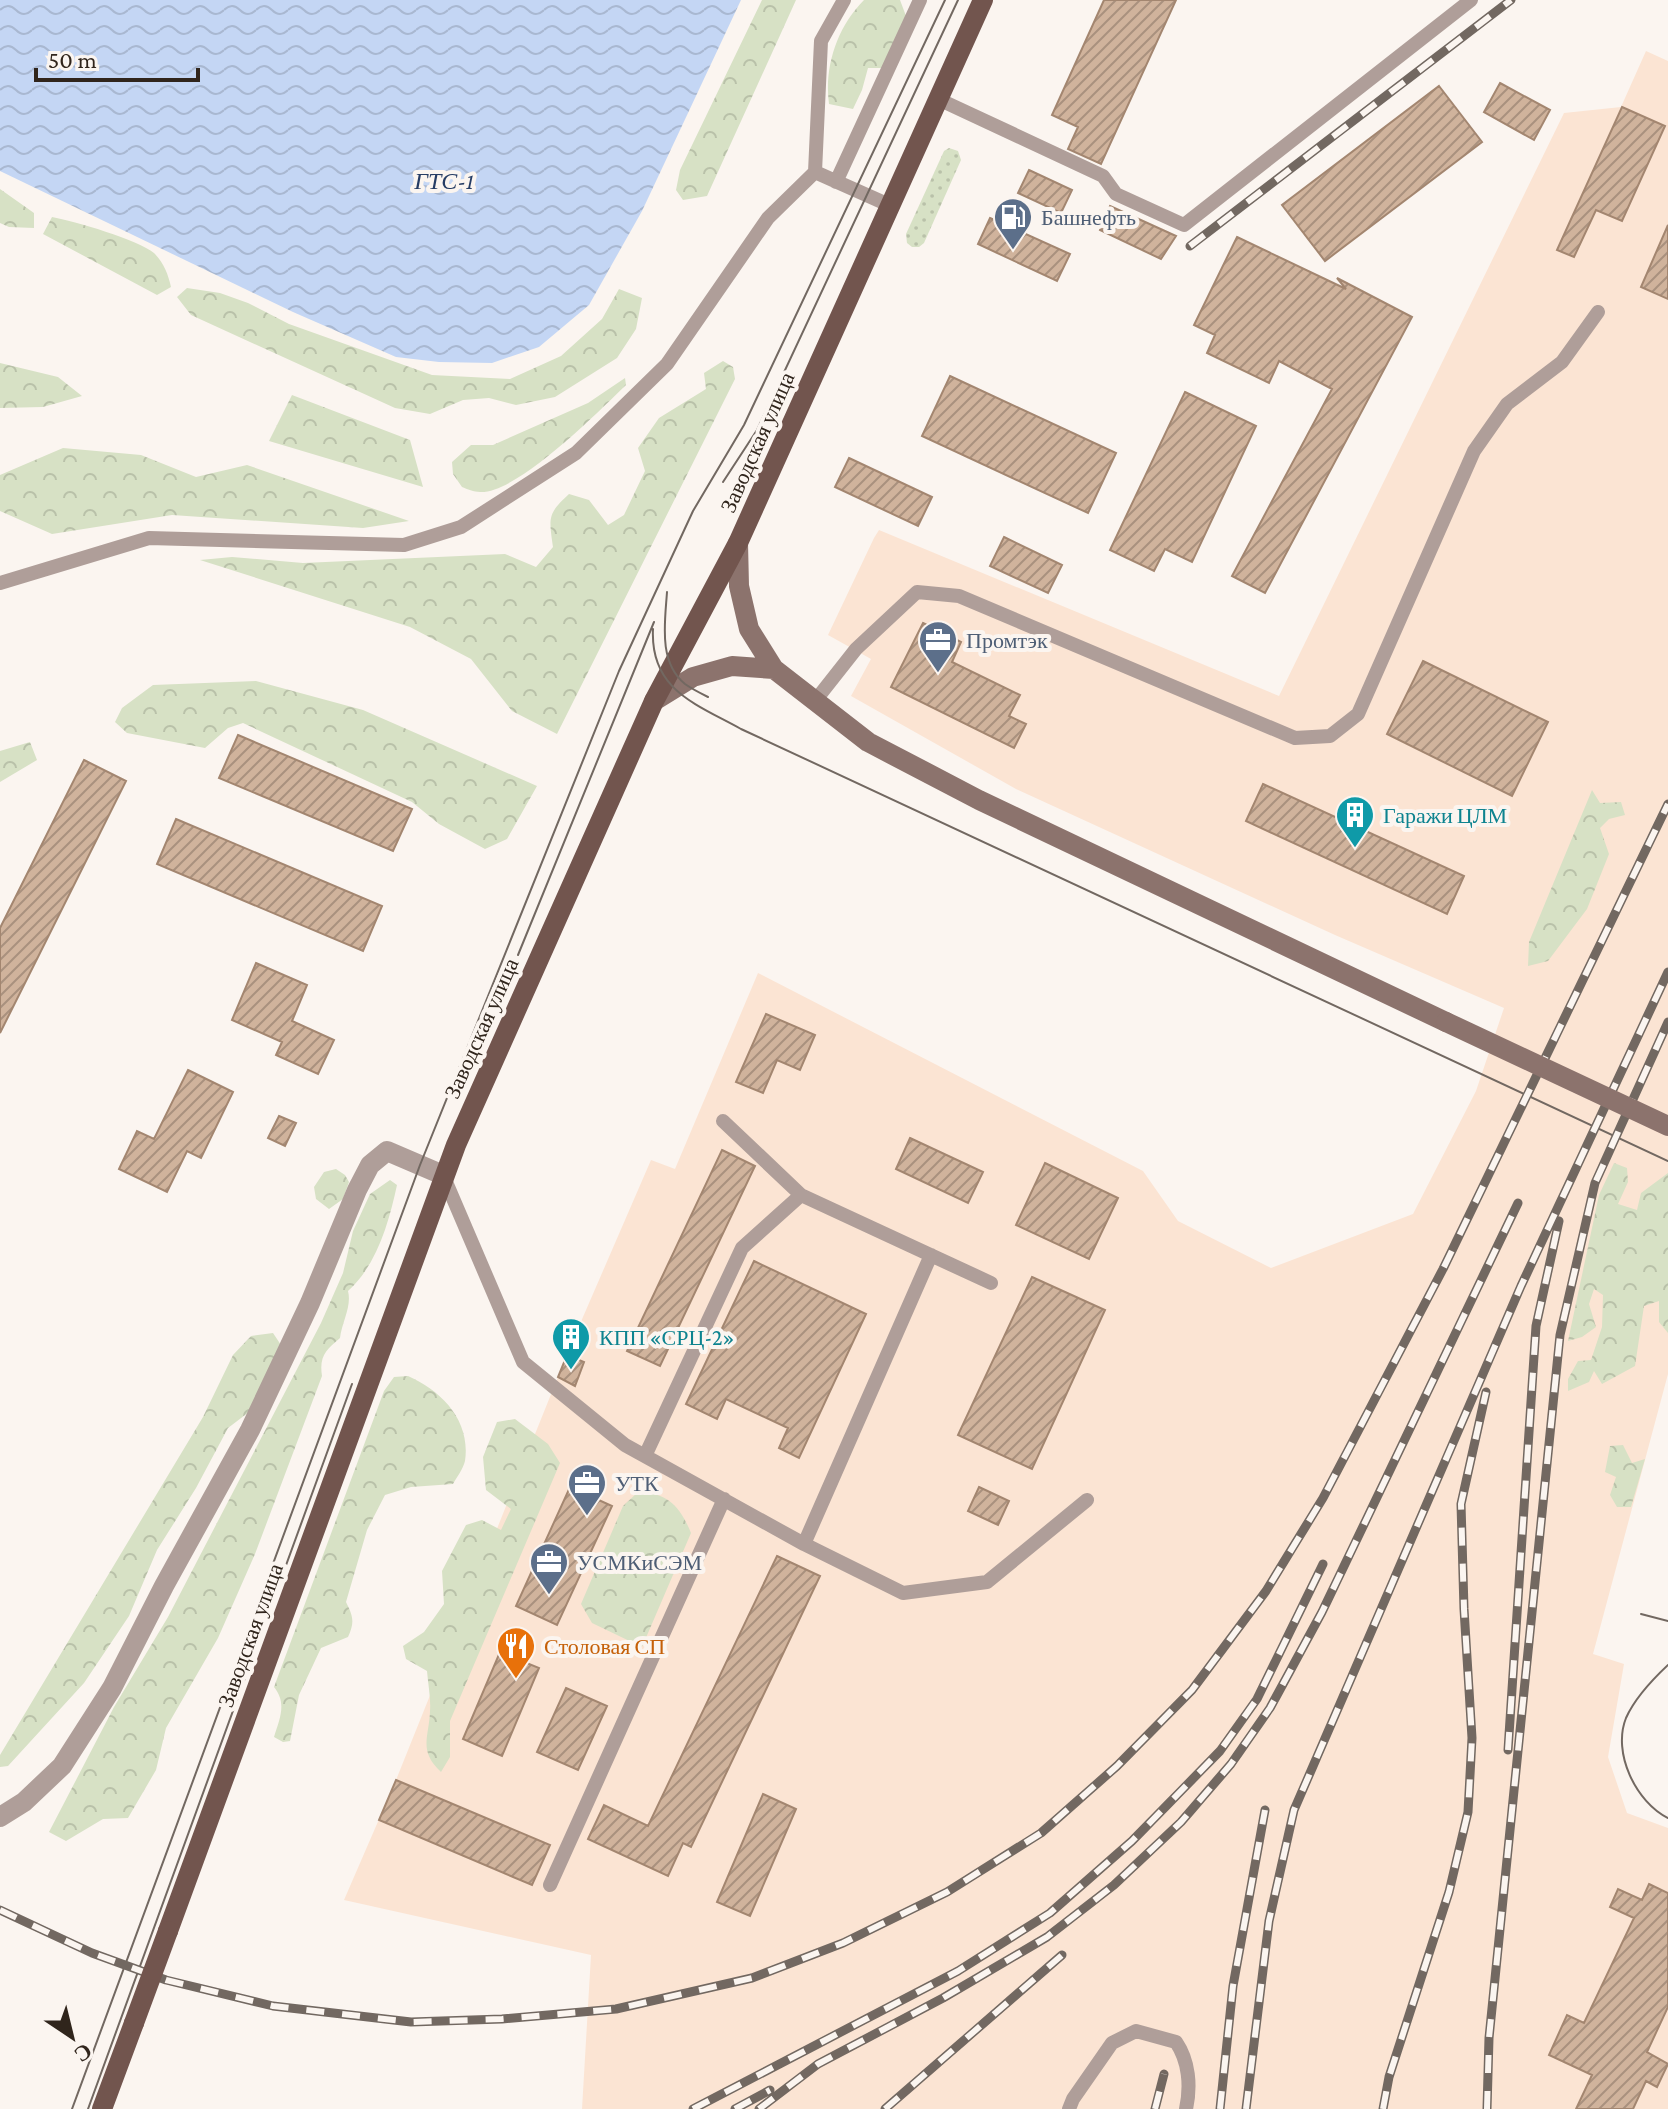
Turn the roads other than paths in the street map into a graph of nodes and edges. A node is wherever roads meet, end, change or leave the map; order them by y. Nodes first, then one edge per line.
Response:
1 (844, 0) edge
2 (920, 0) edge
3 (983, 0) edge
4 (1471, 0) edge
5 (938, 99) junction
6 (815, 172) junction
7 (836, 182) junction
8 (889, 205) junction
9 (1598, 312) dead end
10 (738, 543) junction
11 (0, 583) edge
12 (774, 669) junction
13 (654, 701) junction
14 (815, 701) junction
15 (723, 1121) dead end
16 (1668, 1126) edge
17 (443, 1175) junction
18 (801, 1195) junction
19 (931, 1255) junction
20 (991, 1283) dead end
21 (645, 1456) junction
22 (724, 1499) junction
23 (1087, 1500) dead end
24 (804, 1544) junction
25 (0, 1817) edge
26 (550, 1885) dead end
27 (102, 2109) edge
28 (1069, 2109) edge
29 (1186, 2109) edge

1 - 6 lane
2 - 7 lane
3 - 5 main road, Заводская улица
4 - 5 lane
5 - 8 main road, Заводская улица
6 - 7 lane
6 - 11 lane
7 - 8 lane
8 - 10 main road, Заводская улица
9 - 14 lane
10 - 12 street
10 - 13 main road, Заводская улица
12 - 13 street
12 - 14 street
13 - 17 main road, Заводская улица
14 - 16 street, bridge
15 - 18 lane
17 - 21 lane
17 - 25 street
17 - 27 main road, Заводская улица, bridge
18 - 19 lane
18 - 21 lane
19 - 20 lane
19 - 24 lane
21 - 22 lane
22 - 24 lane
22 - 26 lane
23 - 24 lane
28 - 29 lane

